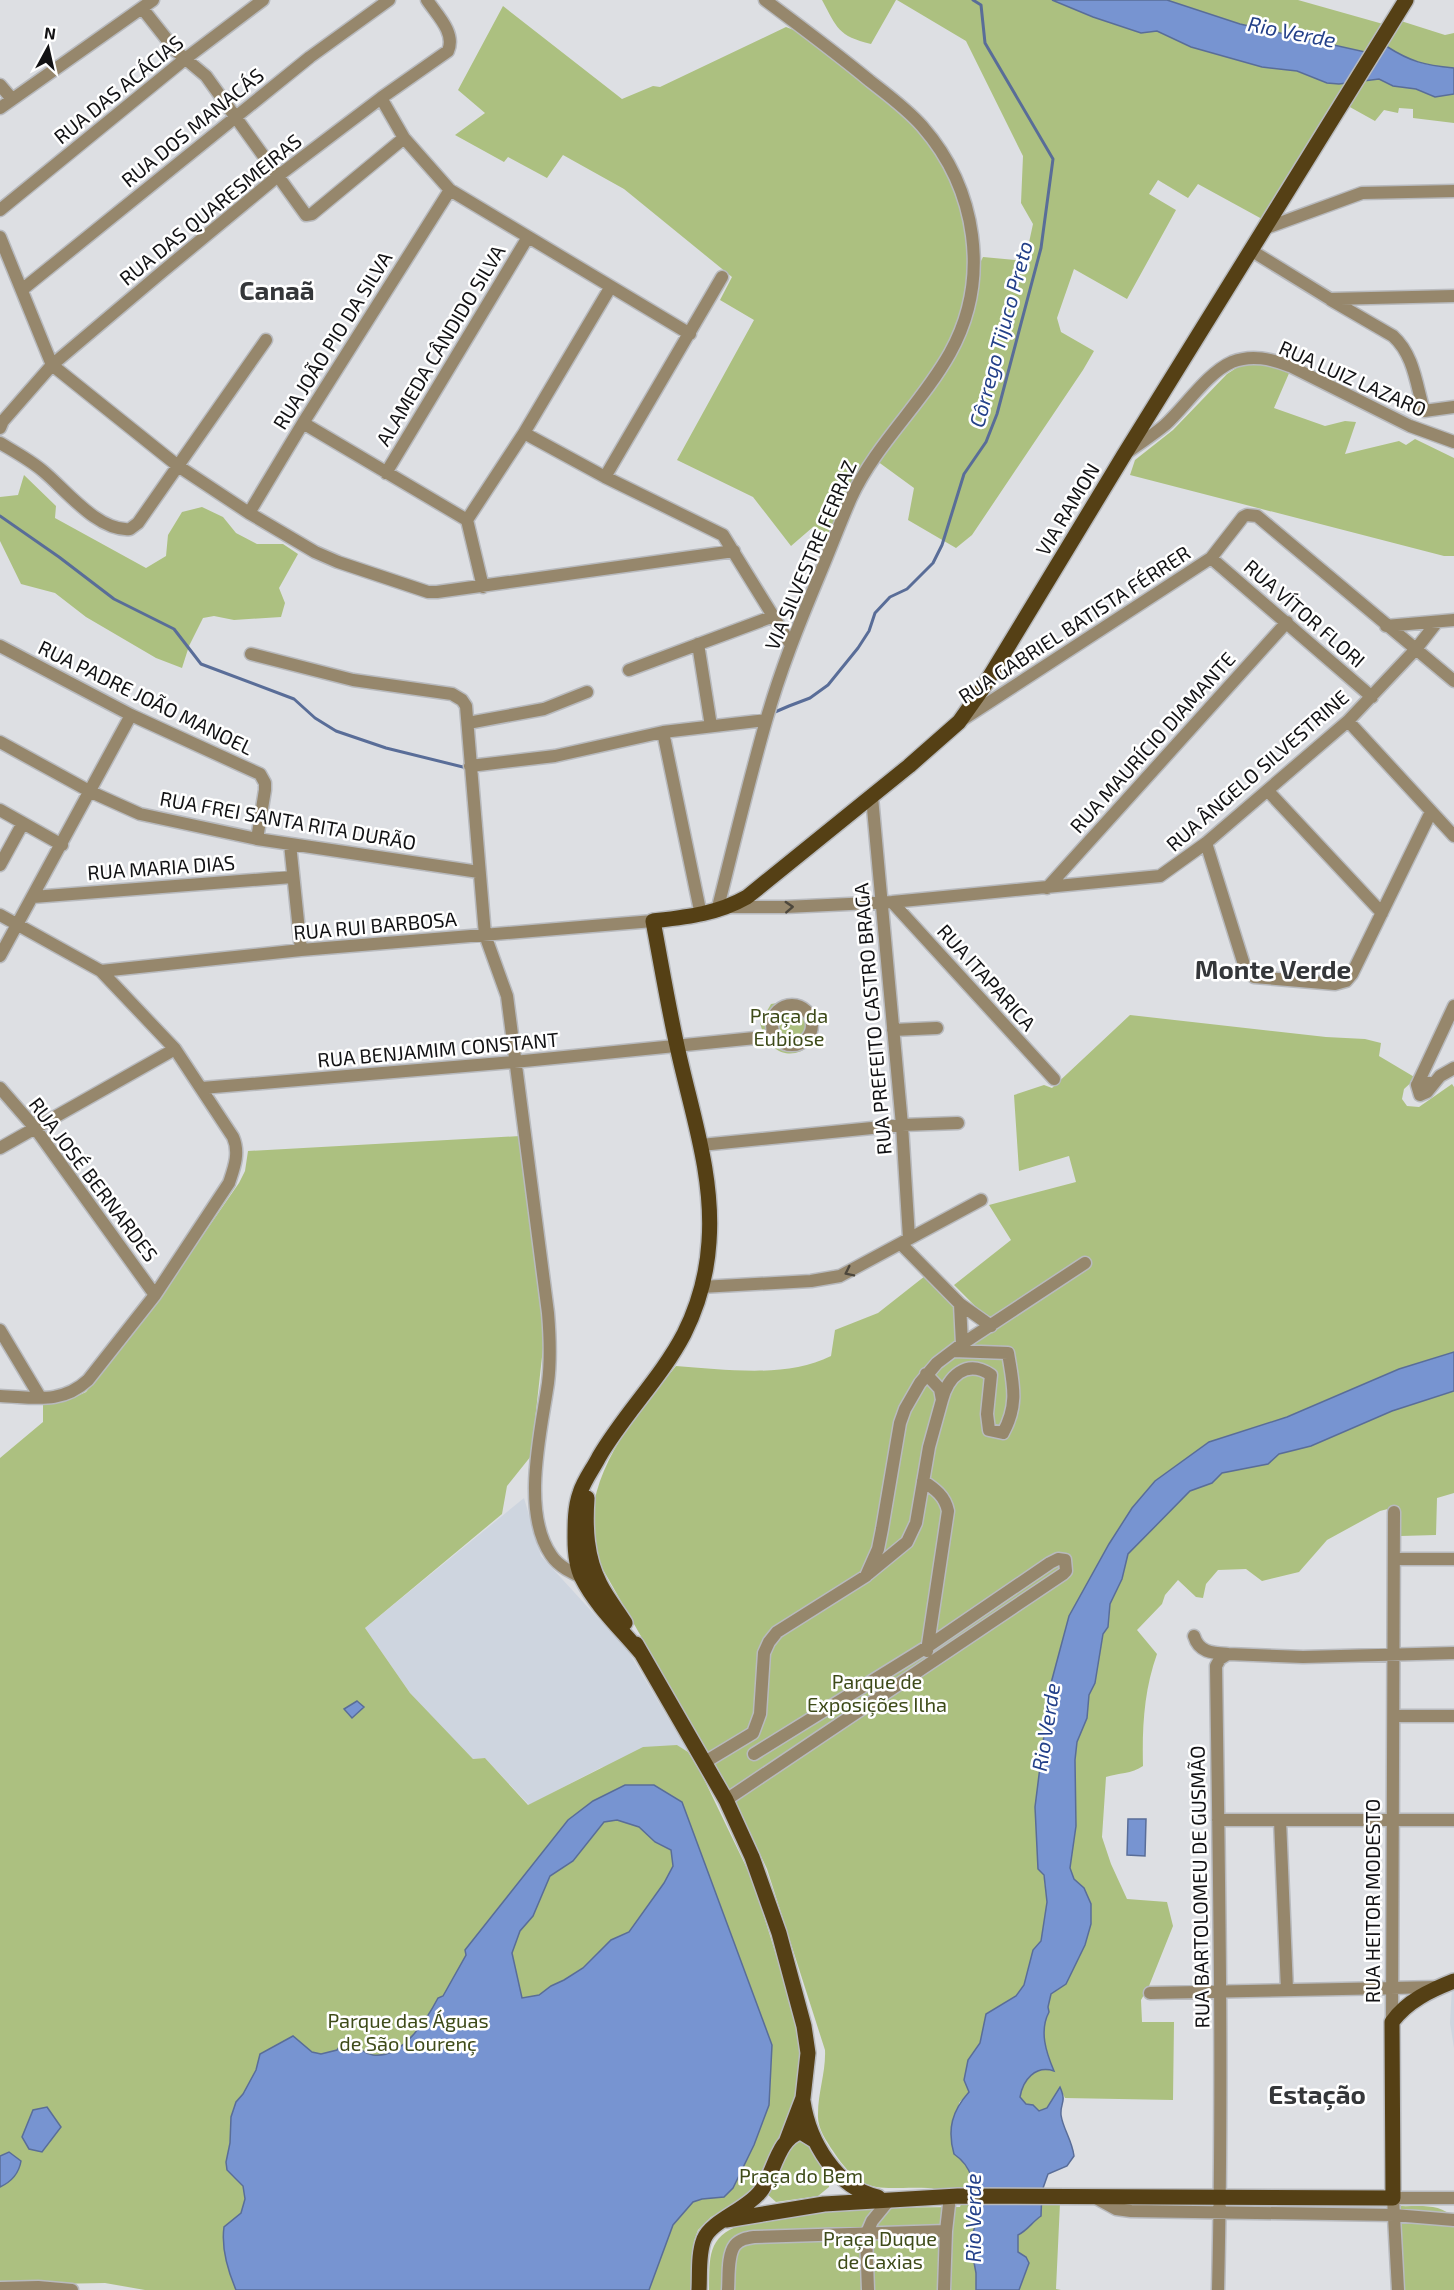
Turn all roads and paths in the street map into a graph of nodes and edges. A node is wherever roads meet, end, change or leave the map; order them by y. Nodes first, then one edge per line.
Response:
1 (153, 0) edge
2 (263, 0) edge
3 (389, 0) edge
4 (428, 0) edge
5 (765, 0) edge
6 (1406, 0) edge
7 (142, 8) junction
8 (185, 59) junction
9 (0, 85) edge
10 (381, 98) junction
11 (12, 99) junction
12 (0, 108) edge
13 (237, 116) junction
14 (404, 138) junction
15 (278, 176) junction
16 (450, 189) junction
17 (1454, 191) edge
18 (0, 210) edge
19 (1266, 228) junction
20 (0, 237) edge
21 (528, 237) junction
22 (1252, 251) junction
23 (722, 278) dead end
24 (23, 288) junction
25 (610, 288) junction
26 (1454, 296) edge
27 (1330, 299) junction
28 (690, 334) junction
29 (266, 340) dead end
30 (52, 365) junction
31 (1454, 407) edge
32 (1424, 411) junction
33 (1, 422) edge
34 (303, 423) junction
35 (1410, 426) junction
36 (524, 433) junction
37 (1454, 442) edge
38 (0, 443) edge
39 (1124, 455) junction
40 (178, 466) junction
41 (386, 472) junction
42 (605, 477) junction
43 (249, 513) junction
44 (467, 520) junction
45 (734, 551) junction
46 (1211, 558) junction
47 (483, 587) junction
48 (774, 616) junction
49 (1454, 620) edge
50 (1287, 622) junction
51 (1437, 622) junction
52 (1386, 626) junction
53 (698, 644) junction
54 (791, 645) junction
55 (0, 646) edge
56 (1416, 649) junction
57 (251, 654) dead end
58 (629, 670) dead end
59 (1454, 681) edge
60 (587, 692) dead end
61 (1372, 697) junction
62 (131, 715) junction
63 (766, 720) junction
64 (1348, 721) junction
65 (959, 722) junction
66 (468, 723) junction
67 (711, 726) junction
68 (663, 732) junction
69 (0, 742) edge
70 (470, 766) junction
71 (1268, 791) junction
72 (91, 792) junction
73 (872, 797) junction
74 (0, 810) edge
75 (1431, 812) junction
76 (23, 823) junction
77 (1454, 836) edge
78 (257, 839) junction
79 (1206, 843) junction
80 (290, 844) junction
81 (62, 845) junction
82 (0, 865) edge
83 (479, 872) junction
84 (292, 877) junction
85 (1047, 888) junction
86 (33, 897) junction
87 (886, 902) junction
88 (724, 909) junction
89 (1382, 913) junction
90 (0, 915) edge
91 (701, 915) junction
92 (653, 921) junction
93 (18, 924) junction
94 (485, 935) junction
95 (301, 950) junction
96 (0, 956) edge
97 (101, 971) junction
98 (1454, 1006) edge
99 (937, 1028) dead end
100 (893, 1030) junction
101 (775, 1036) dead end
102 (677, 1047) junction
103 (175, 1048) junction
104 (514, 1062) junction
105 (1454, 1068) edge
106 (1054, 1079) dead end
107 (0, 1088) edge
108 (202, 1088) junction
109 (958, 1123) dead end
110 (902, 1125) junction
111 (35, 1128) junction
112 (701, 1144) junction
113 (0, 1148) edge
114 (981, 1200) dead end
115 (905, 1241) junction
116 (1085, 1263) dead end
117 (701, 1287) junction
118 (155, 1295) junction
119 (960, 1304) junction
120 (991, 1326) junction
121 (0, 1330) edge
122 (958, 1348) junction
123 (926, 1374) junction
124 (0, 1396) edge
125 (40, 1398) junction
126 (942, 1400) junction
127 (599, 1457) junction
128 (923, 1481) junction
129 (1394, 1512) dead end
130 (1454, 1559) edge
131 (1395, 1560) junction
132 (866, 1576) junction
133 (581, 1577) junction
134 (600, 1584) junction
135 (1194, 1636) dead end
136 (927, 1647) junction
137 (641, 1653) junction
138 (1394, 1653) junction
139 (1454, 1653) edge
140 (1228, 1654) junction
141 (927, 1663) junction
142 (1394, 1716) junction
143 (1454, 1716) edge
144 (754, 1754) dead end
145 (705, 1762) junction
146 (726, 1800) junction
147 (1218, 1820) junction
148 (1280, 1820) junction
149 (1393, 1820) junction
150 (1454, 1820) edge
151 (1447, 1984) edge
152 (1393, 1988) junction
153 (1287, 1990) junction
154 (1221, 1991) junction
155 (1150, 1993) dead end
156 (1392, 2022) junction
157 (802, 2098) junction
158 (787, 2140) junction
159 (814, 2140) junction
160 (838, 2173) junction
161 (762, 2191) junction
162 (954, 2196) junction
163 (1393, 2198) junction
164 (1454, 2198) edge
165 (890, 2199) junction
166 (824, 2204) junction
167 (1220, 2205) junction
168 (778, 2210) junction
169 (1394, 2215) junction
170 (726, 2220) junction
171 (1454, 2220) edge
172 (946, 2231) junction
173 (866, 2235) junction
174 (0, 2288) edge
175 (72, 2290) edge
176 (699, 2290) edge
177 (728, 2290) edge
178 (868, 2290) edge
179 (944, 2290) edge
180 (1218, 2290) edge
181 (1398, 2290) edge

1 - 7 street
2 - 8 street, RUA DAS ACÁCIAS
3 - 13 street, RUA DOS MANACÁS
4 - 10 street, RUA DAS QUARESMEIRAS
5 - 54 street, VIA SILVESTRE FERRAZ
6 - 19 main road, VIA RAMON
7 - 8 street
7 - 11 street
8 - 13 street
8 - 18 street, RUA DAS ACÁCIAS
9 - 11 street
10 - 14 street
10 - 15 street, RUA DAS QUARESMEIRAS
11 - 12 street
13 - 15 street
13 - 24 street, RUA DOS MANACÁS
14 - 15 street
14 - 16 street
15 - 30 street, RUA DAS QUARESMEIRAS
16 - 21 street
16 - 34 street, RUA JOÃO PIO DA SILVA
17 - 19 street
19 - 22 main road, VIA RAMON
20 - 24 street
21 - 25 street
21 - 41 street, ALAMEDA CÂNDIDO SILVA
22 - 27 street
22 - 39 main road, VIA RAMON
23 - 28 street
24 - 30 street
25 - 28 street
25 - 36 street
26 - 27 street
27 - 32 street
28 - 42 street
29 - 40 street
30 - 33 street, RUA DAS QUARESMEIRAS
30 - 40 street
31 - 32 street
32 - 35 street
34 - 41 street
34 - 43 street, RUA JOÃO PIO DA SILVA
35 - 37 street, RUA LUIZ LAZARO
35 - 39 street, RUA LUIZ LAZARO
36 - 42 street
36 - 44 street
38 - 40 street
39 - 65 main road, VIA RAMON
40 - 43 street
41 - 44 street
42 - 45 street
43 - 47 street
44 - 47 street
45 - 47 street
45 - 48 street
46 - 50 street, RUA VÍTOR FLORI
46 - 52 street, RUA GABRIEL BATISTA FÉRRER
46 - 65 street, RUA GABRIEL BATISTA FÉRRER
48 - 53 street
48 - 54 street
49 - 51 street
50 - 61 street, RUA VÍTOR FLORI
50 - 85 street, RUA MAURÍCIO DIAMANTE
51 - 52 street
51 - 56 street, RUA ÂNGELO SILVESTRINE
52 - 56 street, RUA GABRIEL BATISTA FÉRRER
53 - 58 street
53 - 67 street
54 - 63 street, VIA SILVESTRE FERRAZ
55 - 62 street, RUA PADRE JOÃO MANOEL
56 - 59 street, RUA GABRIEL BATISTA FÉRRER
56 - 61 street, RUA ÂNGELO SILVESTRINE
57 - 66 street
60 - 66 street
61 - 64 street, RUA ÂNGELO SILVESTRINE
62 - 72 street
62 - 78 street, RUA PADRE JOÃO MANOEL
63 - 67 street
63 - 88 street, VIA SILVESTRE FERRAZ
64 - 71 street, RUA ÂNGELO SILVESTRINE
64 - 75 street
65 - 73 main road, VIA RAMON
66 - 70 street
67 - 68 street
68 - 70 street
68 - 91 street
69 - 72 street, RUA FREI SANTA RITA DURÃO
70 - 83 street
71 - 79 street, RUA ÂNGELO SILVESTRINE
71 - 89 street
72 - 78 street, RUA FREI SANTA RITA DURÃO
72 - 81 street
73 - 87 street, RUA PREFEITO CASTRO BRAGA
73 - 88 main road, VIA RAMON
74 - 76 street
75 - 77 street
75 - 89 street
76 - 81 street
76 - 82 street
78 - 80 street, RUA FREI SANTA RITA DURÃO
79 - 85 street, RUA ÂNGELO SILVESTRINE
79 - 89 street
80 - 83 street, RUA FREI SANTA RITA DURÃO
80 - 84 street
81 - 86 street
83 - 94 street
84 - 86 street, RUA MARIA DIAS
84 - 95 street
85 - 87 street
86 - 93 street
88 -> 87 street
87 - 100 street, RUA PREFEITO CASTRO BRAGA
87 - 106 street, RUA ITAPARICA
88 - 91 main road, VIA RAMON
90 - 93 street
91 - 92 main road, VIA RAMON
92 - 94 street, RUA RUI BARBOSA
92 - 102 main road
93 - 96 street
93 - 97 street
94 - 95 street, RUA RUI BARBOSA
94 - 104 street
95 - 97 street, RUA RUI BARBOSA
97 - 103 street
98 - 105 street
99 - 100 street
100 - 110 street, RUA PREFEITO CASTRO BRAGA
101 - 102 street, RUA BENJAMIM CONSTANT
102 - 104 street, RUA BENJAMIM CONSTANT
102 - 112 main road
103 - 108 street
103 - 111 street
104 - 108 street, RUA BENJAMIM CONSTANT
104 - 133 street
107 - 111 street, RUA JOSÉ BERNARDES
108 - 118 street, RUA JOSÉ BERNARDES
109 - 110 street
110 - 112 street
110 - 115 street, RUA PREFEITO CASTRO BRAGA
111 - 113 street
111 - 118 street, RUA JOSÉ BERNARDES
112 - 117 main road
114 - 115 street
115 -> 117 street
115 - 119 street
116 - 120 street
117 - 127 main road
118 - 125 street, RUA JOSÉ BERNARDES
119 - 120 street
119 - 122 street
120 - 122 street
121 - 125 street
122 - 123 street
122 - 126 street
123 - 126 street
123 - 132 street
124 - 125 street
126 - 128 street
127 - 133 main road
127 - 134 main road
128 - 132 street
128 - 136 street
129 - 131 street, RUA HEITOR MODESTO
130 - 131 street
131 - 138 street, RUA HEITOR MODESTO
132 - 145 street
133 - 134 street
133 - 137 main road
134 - 137 main road
135 - 140 street
136 - 141 street
136 - 141 street
136 - 144 street
137 - 145 main road
138 - 139 street
138 - 140 street
138 - 142 street, RUA HEITOR MODESTO
140 - 147 street, RUA BARTOLOMEU DE GUSMÃO
141 - 146 street
142 - 143 street
142 - 149 street, RUA HEITOR MODESTO
145 - 146 main road
146 - 157 main road
147 - 148 street
147 - 154 street, RUA BARTOLOMEU DE GUSMÃO
148 - 149 street
148 - 153 street
149 - 150 street
149 - 152 street, RUA HEITOR MODESTO
151 - 152 street
151 - 156 main road
152 - 153 street
152 - 156 street, RUA HEITOR MODESTO
153 - 154 street
154 - 155 street
154 - 167 street, RUA BARTOLOMEU DE GUSMÃO
156 - 163 main road, RUA HEITOR MODESTO
157 - 158 main road
157 - 159 main road
158 - 159 main road
158 - 161 main road
159 - 160 main road
160 - 165 main road
160 - 166 main road
161 - 168 main road
161 - 170 main road
162 - 165 main road
162 - 167 main road
162 - 172 street
163 - 164 street
163 - 167 main road
163 - 169 street, RUA HEITOR MODESTO
165 - 166 main road
165 - 173 street
166 - 168 main road
167 - 169 street
167 - 180 street, RUA BARTOLOMEU DE GUSMÃO
168 - 170 main road
169 - 171 street
169 - 181 street, RUA HEITOR MODESTO
170 - 176 main road
172 - 173 street
172 - 179 street
173 - 177 street
173 - 178 street
174 - 175 street

